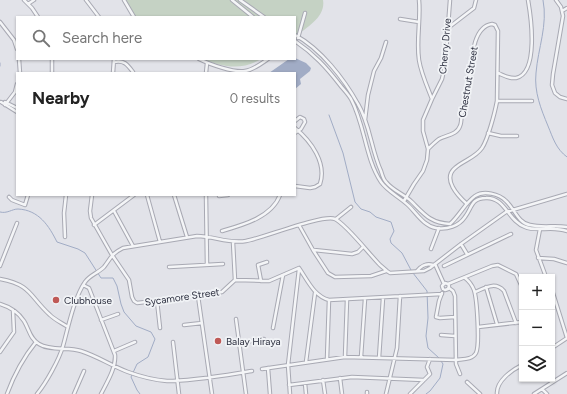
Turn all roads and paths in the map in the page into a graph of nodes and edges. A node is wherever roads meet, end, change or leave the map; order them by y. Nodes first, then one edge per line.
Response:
1 (24, 0) edge
2 (34, 0) edge
3 (86, 0) edge
4 (124, 0) edge
5 (232, 0) edge
6 (240, 0) edge
7 (419, 0) edge
8 (450, 0) edge
9 (476, 0) edge
10 (528, 0) edge
11 (556, 0) edge
12 (28, 4) junction
13 (567, 8) edge
14 (562, 11) junction
15 (305, 13) dead end
16 (37, 16) edge
17 (99, 16) edge
18 (133, 16) edge
19 (252, 16) edge
20 (263, 16) edge
21 (400, 19) dead end
22 (0, 22) edge
23 (419, 22) junction
24 (448, 28) junction
25 (298, 37) junction
26 (296, 40) edge
27 (296, 42) edge
28 (386, 42) dead end
29 (16, 46) edge
30 (19, 60) edge
31 (52, 60) edge
32 (114, 60) edge
33 (201, 60) edge
34 (267, 60) edge
35 (207, 63) junction
36 (20, 72) edge
37 (52, 72) edge
38 (113, 72) edge
39 (132, 72) dead end
40 (206, 72) edge
41 (244, 72) edge
42 (498, 73) junction
43 (16, 88) edge
44 (432, 99) junction
45 (567, 99) edge
46 (497, 101) junction
47 (532, 101) dead end
48 (0, 102) edge
49 (5, 104) junction
50 (16, 108) edge
51 (16, 111) edge
52 (296, 120) edge
53 (365, 121) junction
54 (361, 123) junction
55 (296, 129) edge
56 (299, 131) junction
57 (296, 132) edge
58 (488, 133) junction
59 (516, 136) dead end
60 (428, 149) junction
61 (296, 186) edge
62 (567, 194) edge
63 (28, 196) edge
64 (66, 196) edge
65 (92, 196) edge
66 (133, 196) edge
67 (147, 196) edge
68 (174, 196) edge
69 (206, 196) edge
70 (279, 196) edge
71 (10, 197) dead end
72 (407, 197) junction
73 (404, 201) junction
74 (466, 204) junction
75 (351, 207) dead end
76 (470, 207) junction
77 (512, 210) junction
78 (114, 211) junction
79 (506, 212) junction
80 (336, 219) junction
81 (17, 223) dead end
82 (94, 225) junction
83 (299, 225) junction
84 (567, 227) edge
85 (439, 228) junction
86 (540, 229) junction
87 (222, 231) dead end
88 (567, 231) edge
89 (511, 234) dead end
90 (207, 236) junction
91 (65, 237) dead end
92 (187, 237) junction
93 (160, 242) junction
94 (233, 242) junction
95 (461, 244) junction
96 (133, 246) junction
97 (363, 247) junction
98 (432, 249) dead end
99 (314, 250) junction
100 (467, 254) junction
101 (112, 255) junction
102 (538, 258) junction
103 (267, 262) dead end
104 (567, 263) edge
105 (223, 264) dead end
106 (207, 265) junction
107 (434, 265) junction
108 (0, 266) edge
109 (444, 266) dead end
110 (169, 267) dead end
111 (299, 268) junction
112 (387, 271) junction
113 (416, 271) junction
114 (284, 274) junction
115 (545, 274) edge
116 (465, 278) junction
117 (0, 279) edge
118 (235, 280) junction
119 (519, 280) edge
120 (261, 281) junction
121 (444, 284) junction
122 (448, 284) junction
123 (83, 285) junction
124 (449, 288) junction
125 (486, 288) junction
126 (444, 290) junction
127 (315, 292) junction
128 (474, 292) junction
129 (442, 294) junction
130 (198, 296) junction
131 (400, 296) junction
132 (383, 298) junction
133 (365, 299) junction
134 (329, 300) junction
135 (347, 300) junction
136 (555, 300) edge
137 (157, 301) junction
138 (0, 304) edge
139 (13, 310) junction
140 (118, 314) dead end
141 (455, 317) junction
142 (236, 319) dead end
143 (101, 320) junction
144 (519, 322) edge
145 (202, 323) junction
146 (516, 323) junction
147 (497, 324) junction
148 (184, 325) dead end
149 (68, 327) junction
150 (478, 327) junction
151 (160, 328) dead end
152 (273, 328) dead end
153 (441, 335) dead end
154 (455, 336) junction
155 (567, 338) edge
156 (264, 339) dead end
157 (36, 342) junction
158 (134, 342) dead end
159 (172, 342) dead end
160 (239, 343) junction
161 (555, 346) edge
162 (63, 348) junction
163 (114, 350) junction
164 (0, 352) edge
165 (361, 357) junction
166 (345, 358) junction
167 (379, 358) junction
168 (395, 358) junction
169 (327, 359) junction
170 (430, 359) junction
171 (456, 360) junction
172 (306, 362) junction
173 (288, 365) junction
174 (114, 366) junction
175 (519, 366) edge
176 (268, 368) junction
177 (262, 369) dead end
178 (84, 371) dead end
179 (252, 371) dead end
180 (243, 372) junction
181 (567, 373) edge
182 (460, 374) dead end
183 (210, 377) junction
184 (340, 378) junction
185 (389, 379) junction
186 (177, 380) junction
187 (323, 380) junction
188 (424, 380) junction
189 (467, 382) dead end
190 (305, 383) junction
191 (289, 385) junction
192 (542, 389) junction
193 (7, 394) edge
194 (37, 394) edge
195 (74, 394) edge
196 (101, 394) edge
197 (180, 394) edge
198 (212, 394) edge
199 (246, 394) edge
200 (270, 394) edge
201 (290, 394) edge
202 (306, 394) edge
203 (325, 394) edge
204 (342, 394) edge
205 (386, 394) edge
206 (410, 394) edge
207 (480, 394) edge
208 (497, 394) edge
209 (534, 394) edge
210 (547, 394) edge

1 - 12 street
2 - 12 street
3 - 17 street
4 - 18 street
5 - 19 street
6 - 20 street
7 - 23 street
8 - 24 street, Cherry Drive
9 - 24 street
10 - 42 street
11 - 14 street
12 - 16 street
13 - 14 street
14 - 45 street
15 - 25 street
21 - 23 street
22 - 29 street
23 - 44 street
24 - 44 street, Cherry Drive
25 - 26 street
25 - 53 street
27 - 54 street
28 - 53 street
30 - 36 street
31 - 37 street
32 - 38 street
32 - 39 street
33 - 35 street
34 - 41 street
35 - 40 street
35 - 41 street
42 - 46 street, Chestnut Street
42 - 60 street, Chestnut Street
43 - 49 street
44 - 60 street, Cherry Drive
46 - 47 street
46 - 58 street, Chestnut Street
48 - 49 street
49 - 50 street
49 - 51 street
52 - 56 street
53 - 54 street
53 - 72 street
54 - 73 street
55 - 56 street
56 - 57 street
56 - 61 street
58 - 59 street
58 - 74 street, Chestnut Street
60 - 72 street, Cherry Drive
62 - 77 street
63 - 71 street
64 - 91 street
65 - 82 street, Sycamore Street
66 - 78 street
67 - 93 street
68 - 92 street
69 - 90 street
70 - 87 street
72 - 73 street, Cherry Drive
72 - 74 street
73 - 85 street
74 - 76 street, Chestnut Street
74 - 77 street
75 - 80 street
76 - 79 street
76 - 85 street
77 - 79 street
77 - 84 street
78 - 82 street
78 - 96 street
79 - 86 street
79 - 95 street
80 - 83 street
80 - 97 street
81 - 108 street
82 - 101 street, Sycamore Street
83 - 94 street
83 - 99 street
85 - 98 street
86 - 88 street
86 - 102 street
89 - 100 street
90 - 92 street
90 - 94 street
90 - 106 street
92 - 93 street
93 - 96 street
94 - 118 street
95 - 100 street
95 - 107 street
96 - 101 street
97 - 99 street
97 - 112 street
99 - 112 street
100 - 109 street
101 - 123 street
101 - 137 street, Sycamore Street
102 - 104 street
102 - 115 street
103 - 120 street
105 - 106 street
106 - 110 street
107 - 113 street
107 - 113 street
107 - 121 street
111 - 114 street
111 - 127 street
111 - 173 street
112 - 113 street
114 - 120 street
114 - 152 street
116 - 119 street
116 - 122 street
116 - 128 street
117 - 149 street
118 - 120 street
118 - 130 street, Sycamore Street
121 - 122 street
121 - 126 street
122 - 124 street
123 - 143 street
123 - 149 street
124 - 126 street
124 - 141 street
125 - 128 street
125 - 146 street
125 - 147 street
126 - 129 street
127 - 134 street
127 - 172 street
128 - 150 street
129 - 131 street
129 - 141 street
130 - 137 street, Sycamore Street
130 - 145 street
131 - 132 street
131 - 168 street
132 - 133 street
132 - 167 street
133 - 135 street
133 - 165 street
134 - 135 street
134 - 169 street
135 - 166 street
136 - 155 street
137 - 151 street
138 - 139 street
139 - 157 street
139 - 164 street
140 - 143 street
141 - 154 street
142 - 160 street
143 - 163 street
144 - 146 street
145 - 148 street
145 - 183 street
146 - 147 street
147 - 150 street
149 - 162 street
150 - 171 street
153 - 154 street
154 - 171 street
155 - 161 street
156 - 160 street
157 - 162 street
157 - 193 street
158 - 163 street
159 - 186 street
160 - 180 street
162 - 174 street
162 - 194 street
163 - 174 street
165 - 166 street
165 - 167 street
166 - 169 street
167 - 168 street
168 - 170 street
168 - 185 street
169 - 172 street
170 - 171 street
170 - 188 street
171 - 182 street
172 - 173 street
173 - 176 street
173 - 191 street
174 - 186 street
174 - 196 street
175 - 208 street
176 - 177 street
176 - 200 street
178 - 195 street
179 - 180 street
180 - 183 street
180 - 199 street
181 - 192 street
183 - 186 street
183 - 198 street
184 - 185 street
184 - 187 street
184 - 204 street
185 - 188 street
185 - 205 street
186 - 197 street
187 - 190 street
187 - 203 street
188 - 206 street
189 - 207 street
190 - 191 street
190 - 202 street
191 - 201 street
192 - 209 street
192 - 210 street

